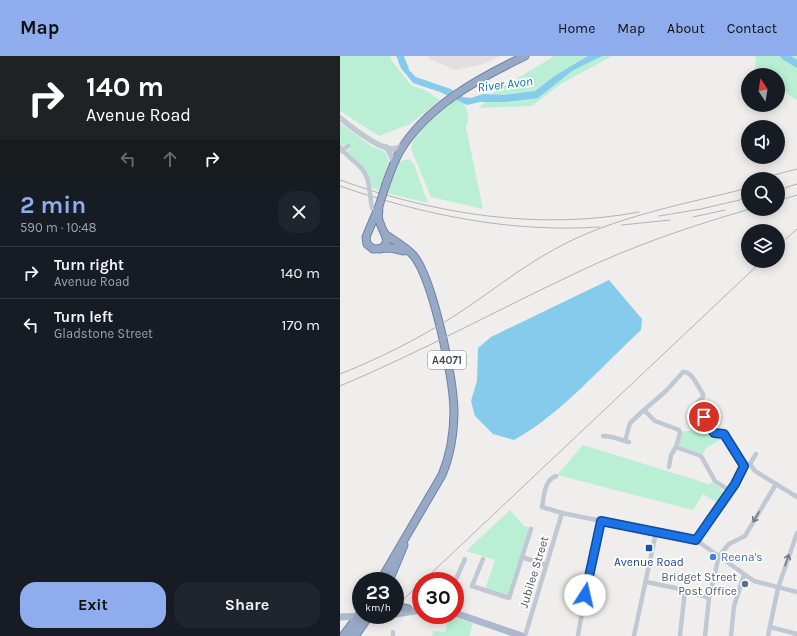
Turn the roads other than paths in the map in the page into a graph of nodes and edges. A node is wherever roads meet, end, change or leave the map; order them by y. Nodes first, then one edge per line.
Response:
1 (525, 56) edge
2 (340, 118) edge
3 (404, 145) junction
4 (348, 146) dead end
5 (385, 146) junction
6 (341, 149) edge
7 (394, 163) junction
8 (377, 208) junction
9 (370, 231) junction
10 (385, 233) junction
11 (380, 249) junction
12 (411, 253) junction
13 (644, 410) junction
14 (603, 436) dead end
15 (676, 447) junction
16 (756, 454) dead end
17 (750, 464) junction
18 (744, 466) junction
19 (669, 467) dead end
20 (556, 476) dead end
21 (776, 484) junction
22 (730, 491) junction
23 (797, 497) edge
24 (562, 513) junction
25 (601, 521) junction
26 (530, 529) dead end
27 (410, 530) junction
28 (656, 532) junction
29 (797, 533) edge
30 (696, 540) junction
31 (719, 556) junction
32 (522, 557) junction
33 (465, 559) dead end
34 (483, 559) dead end
35 (546, 565) junction
36 (385, 572) edge
37 (393, 572) edge
38 (459, 572) edge
39 (744, 575) junction
40 (646, 582) junction
41 (778, 588) junction
42 (685, 590) junction
43 (797, 592) edge
44 (709, 598) junction
45 (404, 608) edge
46 (408, 608) joint
47 (412, 609) edge
48 (340, 614) edge
49 (352, 615) edge
50 (352, 616) edge
51 (464, 616) edge
52 (340, 617) edge
53 (354, 624) edge
54 (357, 624) edge
55 (360, 624) edge
56 (770, 627) junction
57 (510, 633) edge
58 (797, 634) edge
59 (343, 636) edge
60 (349, 636) edge
61 (355, 636) edge
62 (524, 636) edge
63 (578, 636) edge
64 (634, 636) edge
65 (680, 636) edge
66 (705, 636) edge
67 (731, 636) edge
68 (768, 636) edge

1 - 3 highway
2 - 5 street
3 - 5 street
3 - 7 highway
4 - 6 street
5 - 7 street
6 - 8 street, bridge
7 - 8 highway, bridge
8 - 9 highway
8 - 10 highway
9 - 10 highway
9 - 11 highway
10 - 11 highway
10 - 12 highway, A4071
11 - 12 highway
12 - 27 highway, A4071
13 - 14 street
13 - 15 street
13 - 18 street
15 - 19 street
15 - 22 street
16 - 17 street
17 - 18 street
17 - 21 street
18 - 22 street
20 - 24 street
21 - 23 street
21 -> 31 street
22 - 30 street
24 - 25 street
24 - 35 street, Jubilee Street
25 - 28 street
25 - 63 street
26 - 32 street
27 - 36 highway, A4071
27 - 37 highway, A4071
28 - 30 street
28 - 40 street
41 -> 29 street
30 - 31 street
31 - 39 street
31 - 44 street
32 - 34 street
32 - 35 street
33 - 38 street
35 - 62 street, Jubilee Street
39 - 41 street
39 - 67 street
40 - 42 street
40 - 64 street
41 - 43 street
41 - 56 street
42 - 44 street
42 - 65 street
44 - 66 street
45 - 46 highway
46 - 47 main road
48 - 49 main road
50 - 52 main road
51 - 57 main road
53 - 59 highway
54 - 60 highway
55 - 61 highway
56 - 58 street
56 - 68 street
57 - 62 main road

